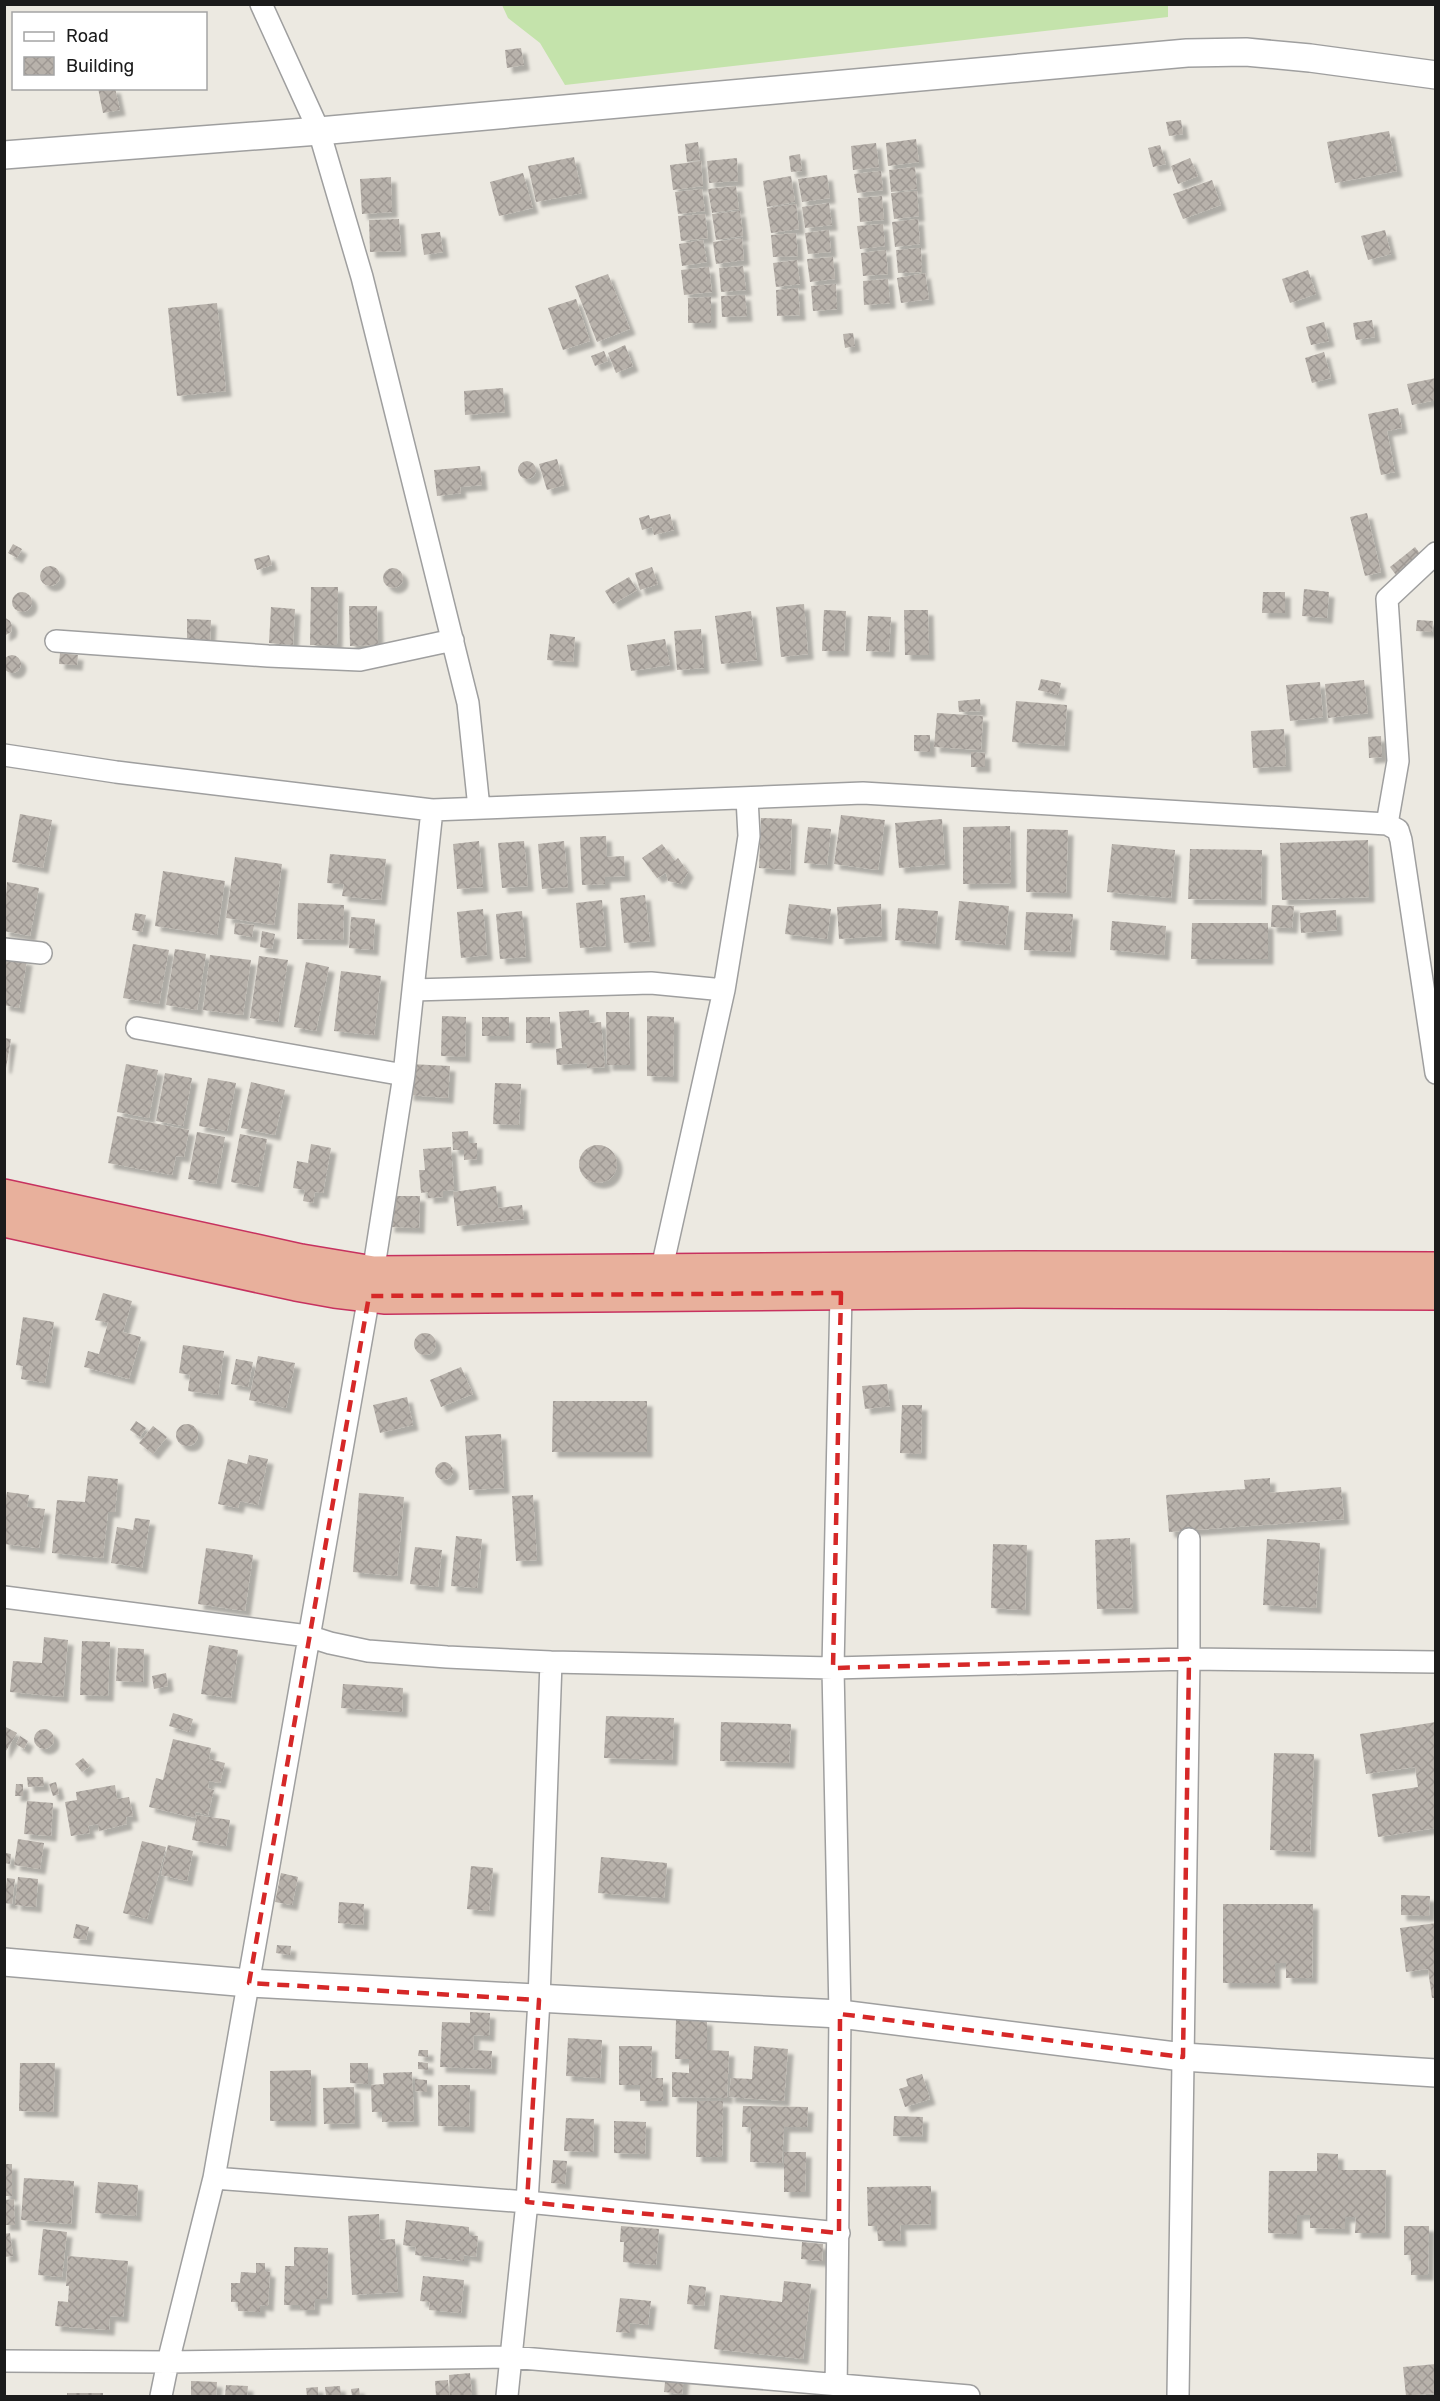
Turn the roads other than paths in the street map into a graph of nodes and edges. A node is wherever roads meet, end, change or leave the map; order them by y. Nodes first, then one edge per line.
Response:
1 (261, 4) edge
2 (1436, 75) edge
3 (319, 131) junction
4 (4, 155) edge
5 (1436, 553) edge
6 (453, 640) junction
7 (56, 641) dead end
8 (4, 755) edge
9 (747, 798) junction
10 (479, 808) junction
11 (432, 810) junction
12 (1387, 824) junction
13 (4, 949) edge
14 (41, 953) dead end
15 (413, 990) junction
16 (724, 990) junction
17 (137, 1028) dead end
18 (1436, 1073) edge
19 (404, 1075) junction
20 (4, 1196) edge
21 (4, 1220) edge
22 (1436, 1269) edge
23 (661, 1272) junction
24 (371, 1284) junction
25 (841, 1293) junction
26 (1436, 1293) edge
27 (1189, 1539) dead end
28 (4, 1597) edge
29 (308, 1636) junction
30 (1189, 1659) junction
31 (551, 1662) junction
32 (1436, 1662) edge
33 (833, 1668) junction
34 (4, 1962) edge
35 (249, 1983) junction
36 (539, 2000) junction
37 (840, 2014) junction
38 (1183, 2057) junction
39 (1436, 2073) edge
40 (214, 2178) junction
41 (527, 2202) junction
42 (839, 2233) junction
43 (510, 2357) junction
44 (4, 2361) edge
45 (168, 2361) junction
46 (836, 2391) edge
47 (161, 2397) edge
48 (507, 2397) edge
49 (969, 2397) edge
50 (1178, 2397) edge

1 - 3 street
2 - 3 street
3 - 4 street
3 - 6 street
5 - 12 street
6 - 7 street
6 - 10 street
8 - 11 street
9 - 10 street
9 - 12 street
9 - 16 street
10 - 11 street
11 - 15 street
12 - 18 street
13 - 14 street
15 - 16 street
15 - 19 street
16 - 23 street
17 - 19 street
19 - 24 street
20 - 24 highway
21 - 24 highway
22 - 23 highway
23 - 24 highway
24 - 25 highway
24 - 29 street
25 - 26 highway
25 - 33 street
27 - 30 street
28 - 29 street
29 - 31 street
29 - 35 street
30 - 32 street
30 - 33 street
30 - 38 street
31 - 33 street
31 - 36 street
33 - 37 street
34 - 35 street
35 - 36 street
35 - 40 street
36 - 37 street
36 - 41 street
37 - 38 street
37 - 42 street
38 - 39 street
38 - 50 street
40 - 41 street
40 - 45 street
41 - 42 street
41 - 43 street
42 - 46 street
43 - 45 street
43 - 46 street
43 - 48 street
44 - 45 street
45 - 47 street
46 - 49 street

